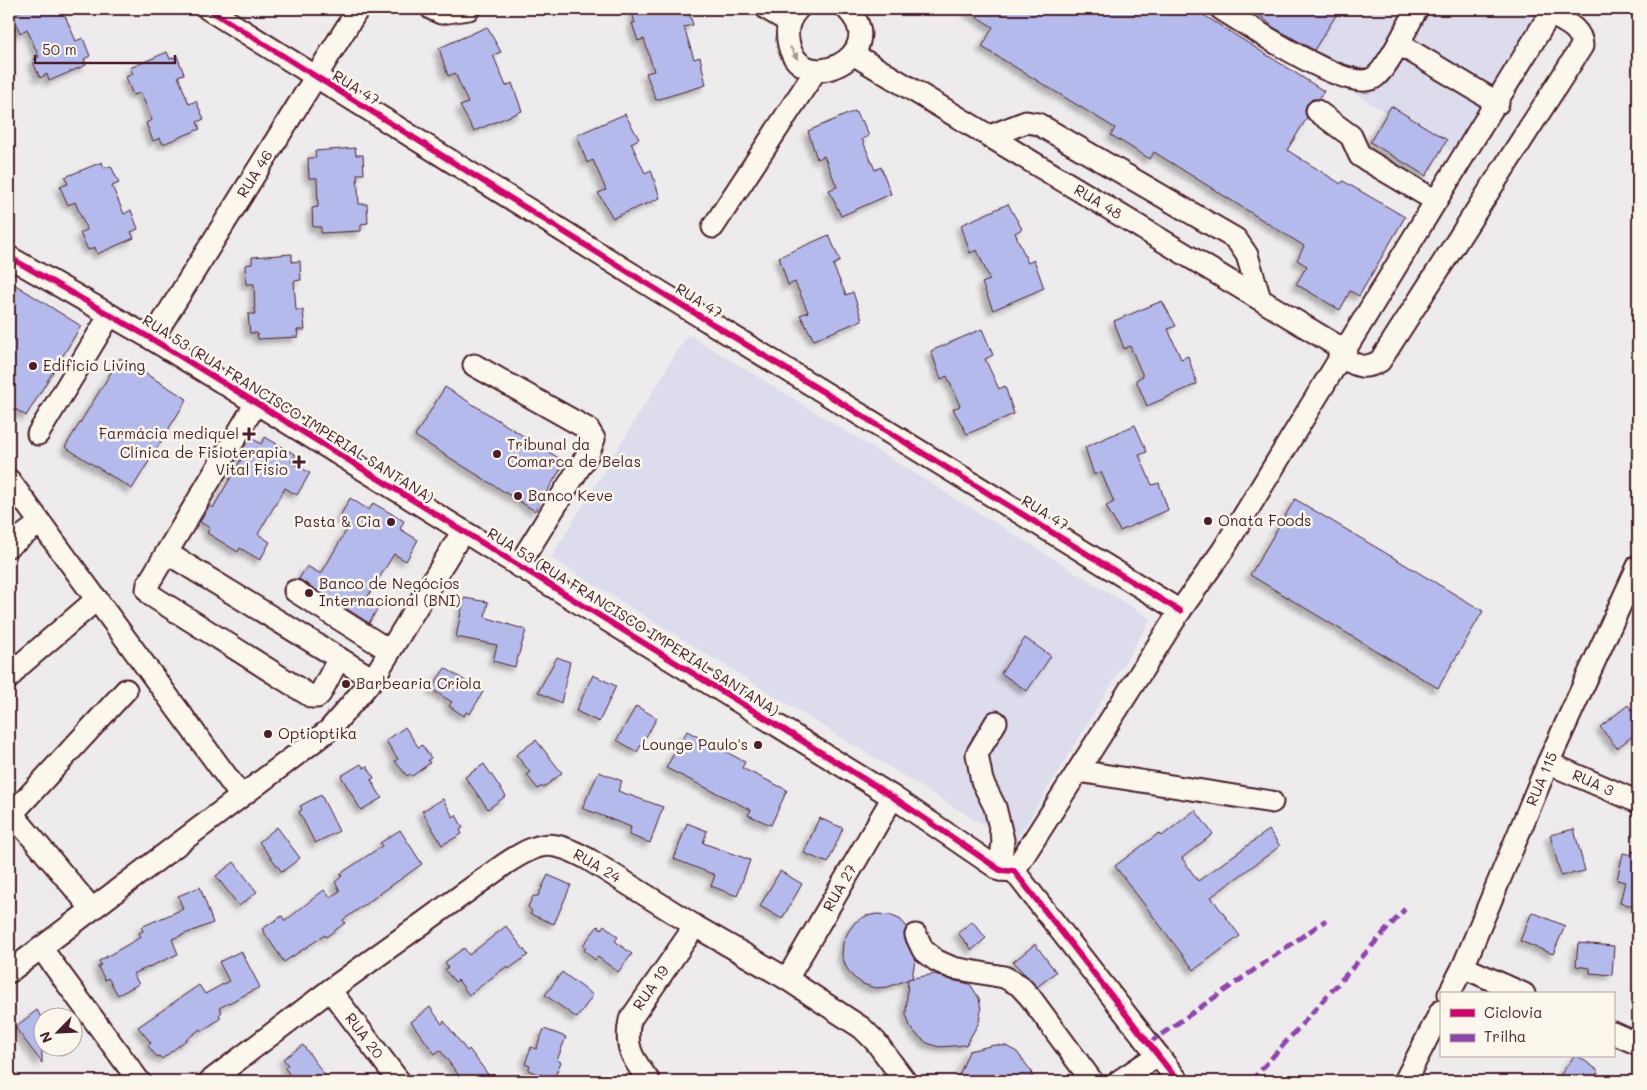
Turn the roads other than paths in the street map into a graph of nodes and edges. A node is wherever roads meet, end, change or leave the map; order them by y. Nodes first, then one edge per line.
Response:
1 (208, 9) edge
2 (358, 9) edge
3 (432, 9) edge
4 (469, 9) edge
5 (767, 9) edge
6 (1221, 9) edge
7 (1417, 9) edge
8 (1552, 11) edge
9 (795, 12) edge
10 (853, 13) edge
11 (1398, 44) junction
12 (853, 54) junction
13 (816, 70) junction
14 (316, 78) junction
15 (1498, 103) junction
16 (1318, 111) dead end
17 (990, 136) junction
18 (1436, 201) junction
19 (713, 227) dead end
20 (9, 258) edge
21 (1260, 299) junction
22 (110, 315) junction
23 (152, 339) junction
24 (1342, 353) junction
25 (474, 364) dead end
26 (256, 403) junction
27 (38, 434) dead end
28 (9, 480) edge
29 (40, 523) junction
30 (463, 531) junction
31 (9, 546) edge
32 (167, 553) junction
33 (518, 566) junction
34 (1638, 566) edge
35 (295, 591) dead end
36 (97, 599) junction
37 (1180, 611) junction
38 (390, 651) junction
39 (339, 658) junction
40 (9, 678) edge
41 (373, 679) junction
42 (126, 690) dead end
43 (996, 722) dead end
44 (1548, 763) junction
45 (1078, 771) junction
46 (241, 796) junction
47 (893, 797) junction
48 (1272, 802) dead end
49 (1638, 802) edge
50 (10, 812) edge
51 (1007, 871) junction
52 (92, 909) junction
53 (695, 926) junction
54 (916, 935) dead end
55 (41, 948) junction
56 (1463, 967) junction
57 (9, 972) edge
58 (787, 979) junction
59 (330, 990) junction
60 (1450, 992) edge
61 (1519, 992) edge
62 (1440, 1013) edge
63 (1614, 1033) edge
64 (1638, 1044) edge
65 (1158, 1055) junction
66 (139, 1081) edge
67 (210, 1081) edge
68 (398, 1081) edge
69 (649, 1081) edge
70 (904, 1081) edge
71 (1092, 1081) edge
72 (1120, 1081) edge
73 (1178, 1081) edge
74 (1405, 1081) edge

1 - 14 street, RUA 47
2 - 14 street, RUA 46
3 - 4 street
5 - 9 street
6 - 11 street
7 - 11 street
8 - 15 street
8 - 24 street, RUA 48
9 -> 13 street
10 - 12 street
11 - 15 street
12 - 13 street
12 - 17 street, RUA 48
13 - 19 street
14 - 23 street, RUA 46
14 - 37 street, RUA 47
15 - 18 street
16 - 18 street
17 - 21 street, RUA 48
17 - 21 street
18 - 24 street
20 - 22 street, RUA 53 (RUA FRANCISCO IMPERIAL SANTANA)
21 - 24 street, RUA 48
22 - 23 street, RUA 53 (RUA FRANCISCO IMPERIAL SANTANA)
22 - 27 street
23 - 26 street, RUA 53 (RUA FRANCISCO IMPERIAL SANTANA)
24 - 37 street
25 - 33 street
26 - 30 street, RUA 53 (RUA FRANCISCO IMPERIAL SANTANA)
26 - 32 street
28 - 29 street
29 - 31 street
29 - 36 street
30 - 33 street, RUA 53 (RUA FRANCISCO IMPERIAL SANTANA)
30 - 38 street
32 - 39 street
32 - 39 street
33 - 47 street, RUA 53 (RUA FRANCISCO IMPERIAL SANTANA)
34 - 44 street, RUA 115
35 - 38 street
36 - 40 street
36 - 46 street
37 - 45 street
38 - 41 street
39 - 41 street
41 - 46 street
42 - 50 street
43 - 51 street
44 - 49 street, RUA 3
44 - 56 street, RUA 115
45 - 48 street
45 - 51 street
46 - 52 street
47 - 51 street, RUA 53 (RUA FRANCISCO IMPERIAL SANTANA)
47 - 58 street, RUA 27
50 - 52 street
51 - 65 street, RUA 53 (RUA FRANCISCO IMPERIAL SANTANA)
52 - 55 street
53 - 58 street, RUA 24
53 - 59 street, RUA 24
53 - 69 street, RUA 19
54 - 71 street
55 - 57 street
55 - 66 street
56 - 60 street, RUA 115
56 - 61 street
58 - 70 street, RUA 24
59 - 67 street, RUA 24
59 - 68 street, RUA 20
62 - 74 street
63 - 64 street
65 - 72 street
65 - 73 street, RUA 53 (RUA FRANCISCO IMPERIAL SANTANA)

